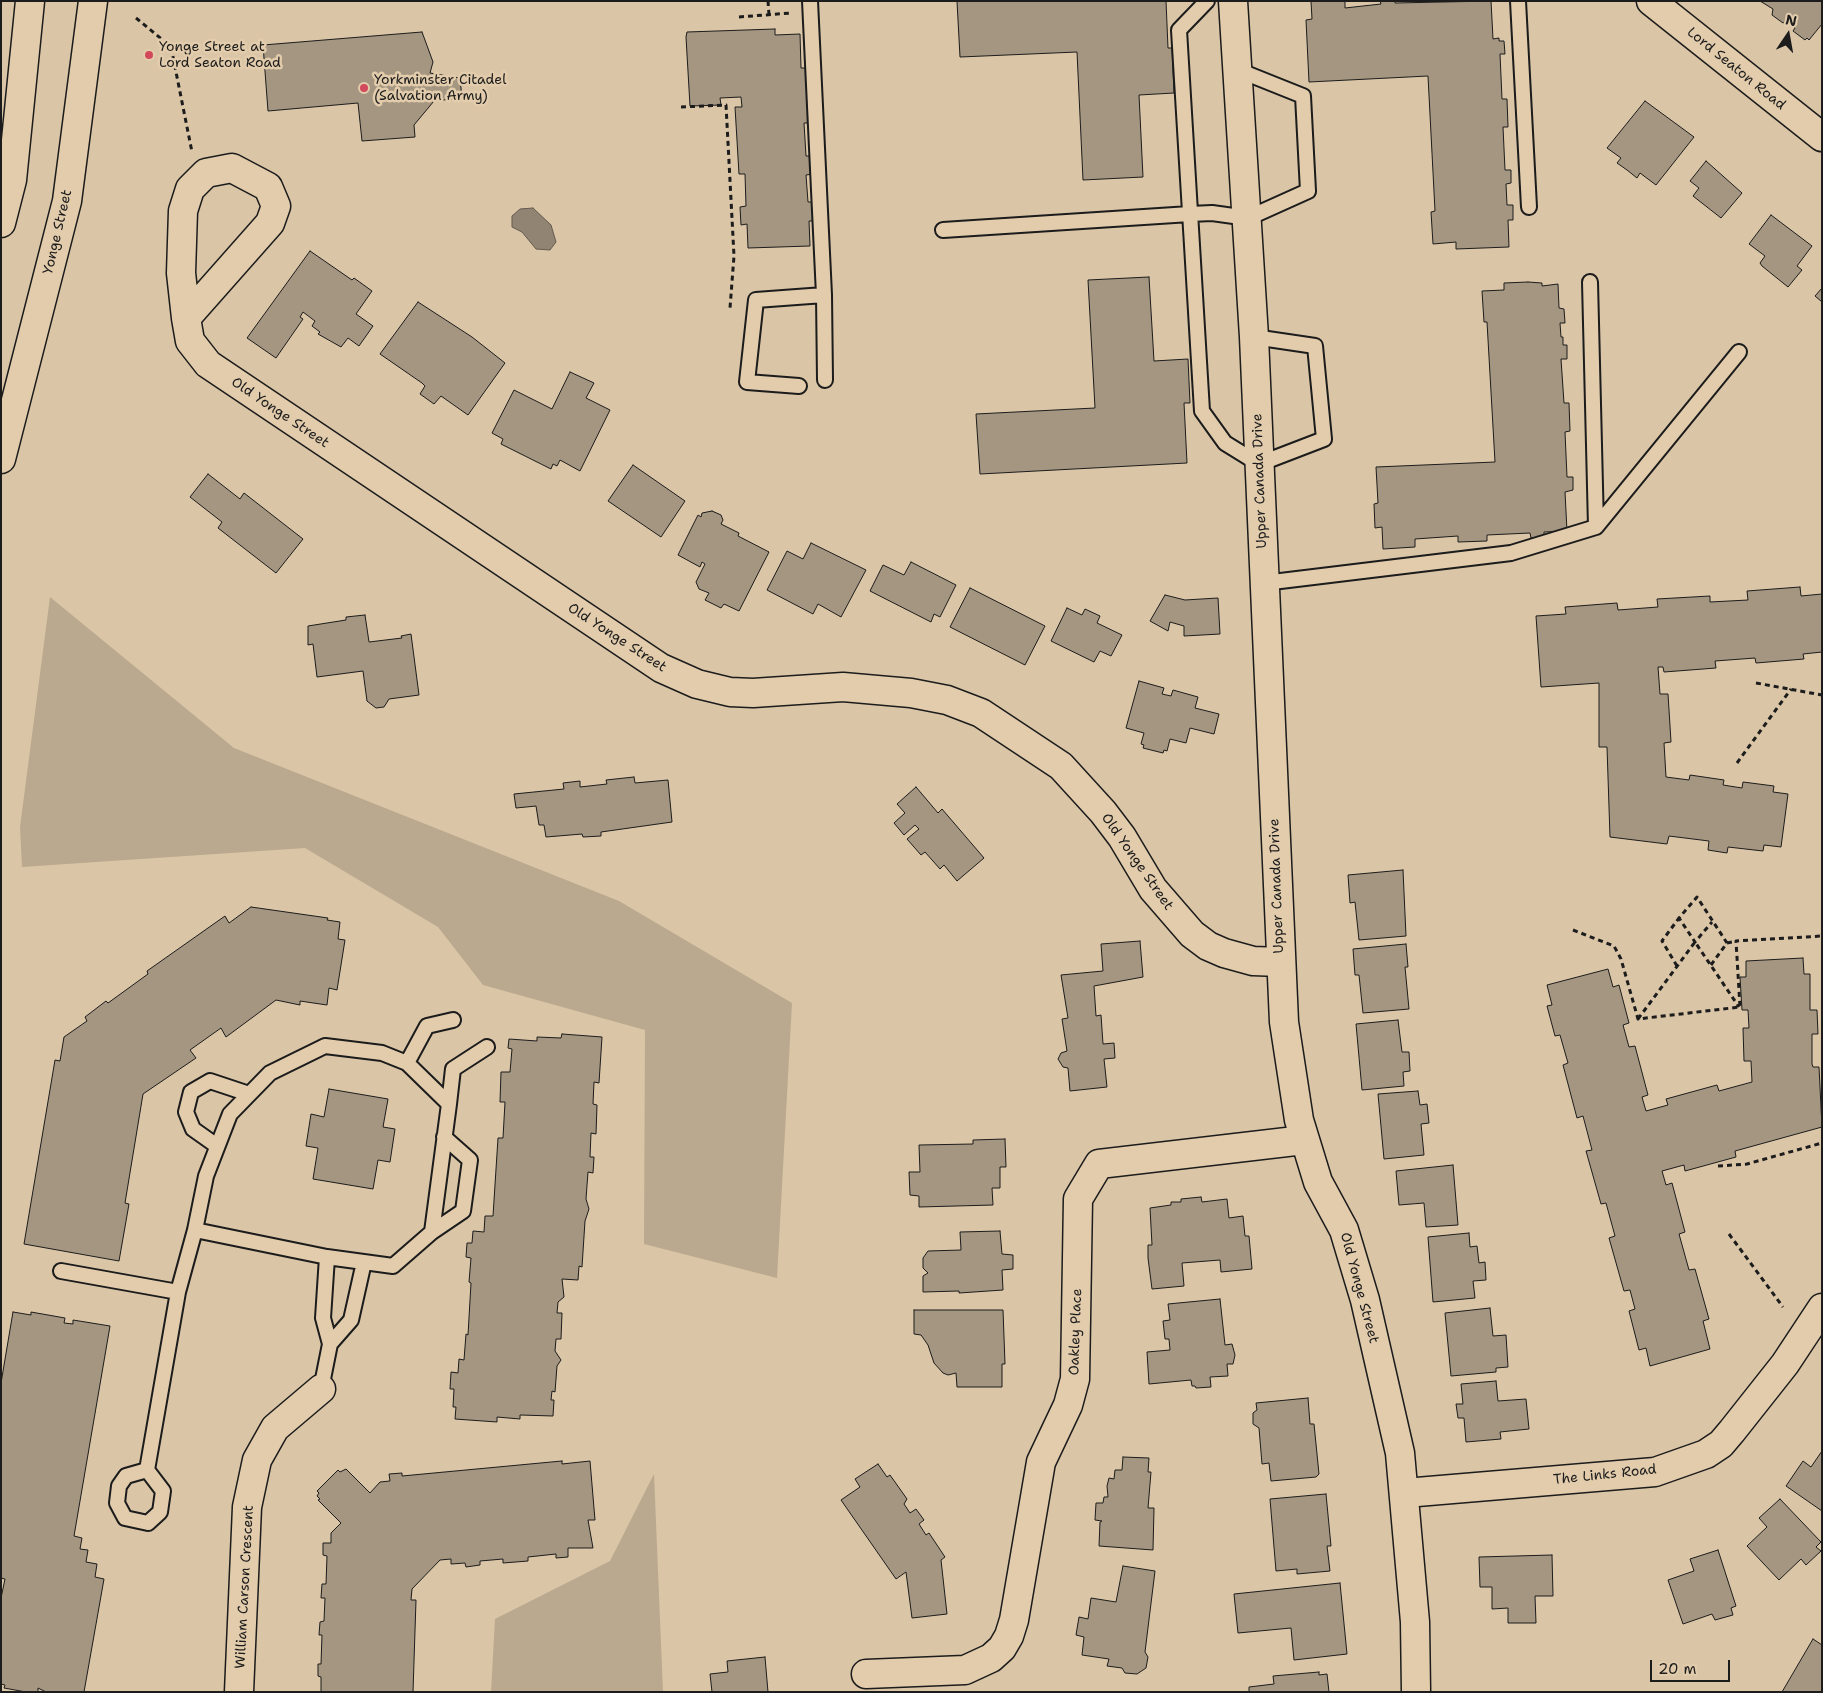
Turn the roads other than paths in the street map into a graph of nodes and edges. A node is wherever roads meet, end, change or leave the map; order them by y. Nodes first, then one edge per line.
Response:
1 (30, 1) edge
2 (93, 1) edge
3 (1207, 1) edge
4 (1233, 1) edge
5 (1518, 1) edge
6 (1651, 1) edge
7 (810, 7) edge
8 (1238, 70) junction
9 (1822, 137) edge
10 (1529, 207) dead end
11 (1190, 214) junction
12 (1248, 218) junction
13 (1, 223) edge
14 (943, 230) dead end
15 (1590, 282) dead end
16 (824, 295) junction
17 (186, 318) junction
18 (1254, 337) junction
19 (1739, 352) dead end
20 (825, 380) dead end
21 (799, 386) dead end
22 (1, 459) edge
23 (1259, 464) junction
24 (1596, 527) junction
25 (1264, 583) junction
26 (1280, 962) junction
27 (453, 1020) dead end
28 (487, 1047) dead end
29 (407, 1064) junction
30 (250, 1094) junction
31 (448, 1104) junction
32 (444, 1137) junction
33 (1304, 1140) junction
34 (217, 1146) junction
35 (195, 1230) junction
36 (432, 1232) junction
37 (327, 1257) junction
38 (364, 1262) junction
39 (61, 1271) dead end
40 (178, 1292) junction
41 (1822, 1308) edge
42 (330, 1344) junction
43 (321, 1389) joint
44 (147, 1470) dead end
45 (1405, 1493) junction
46 (866, 1674) dead end
47 (239, 1692) edge
48 (1416, 1692) edge

1 - 13 street
2 - 22 street, Yonge Street
3 - 11 lane
4 - 8 street, Upper Canada Drive
5 - 10 lane
6 - 9 street, Lord Seaton Road
7 - 16 lane
8 - 12 street, Upper Canada Drive
8 - 12 lane
11 - 12 lane
11 - 14 lane
11 - 23 lane
12 - 18 street, Upper Canada Drive
15 - 24 lane
16 - 20 lane
16 - 21 lane
17 - 17 street, Old Yonge Street
17 - 26 street, Old Yonge Street
18 - 23 street, Upper Canada Drive
18 - 23 lane
19 - 24 lane
23 - 25 street, Upper Canada Drive
24 - 25 lane
25 - 26 street, Upper Canada Drive
26 - 33 street, Old Yonge Street
27 - 29 lane
28 - 31 lane
29 - 30 lane
29 - 31 lane
30 - 34 lane
30 - 34 lane
31 - 32 lane
32 - 36 lane
32 - 36 lane
33 - 45 street, Old Yonge Street
33 - 46 street, Oakley Place
34 - 35 lane
35 - 37 lane
35 - 40 lane
36 - 38 lane
37 - 38 lane
37 - 42 lane
38 - 42 lane
39 - 40 lane
40 - 44 lane
41 - 45 street, The Links Road
42 - 43 lane
43 - 47 street, William Carson Crescent
45 - 48 street, Old Yonge Street

